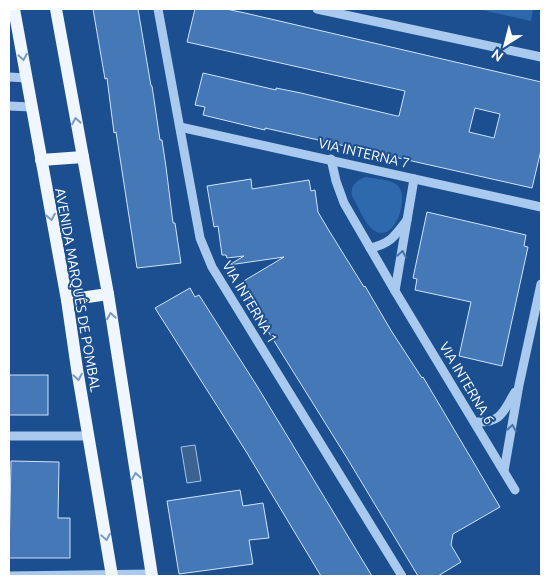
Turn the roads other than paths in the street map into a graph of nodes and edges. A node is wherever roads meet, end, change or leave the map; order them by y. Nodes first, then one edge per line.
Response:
1 (14, 9) edge
2 (56, 9) edge
3 (158, 9) edge
4 (317, 9) edge
5 (541, 58) edge
6 (9, 78) edge
7 (26, 78) junction
8 (9, 106) edge
9 (31, 107) junction
10 (180, 127) junction
11 (83, 157) junction
12 (331, 159) junction
13 (40, 160) junction
14 (414, 178) junction
15 (541, 207) edge
16 (408, 218) junction
17 (370, 248) junction
18 (541, 284) edge
19 (395, 291) junction
20 (108, 294) junction
21 (67, 300) junction
22 (519, 385) junction
23 (475, 422) junction
24 (9, 436) edge
25 (88, 436) junction
26 (504, 471) junction
27 (515, 490) dead end
28 (151, 575) edge
29 (9, 576) edge
30 (112, 576) edge
31 (402, 576) edge

1 -> 7 main road, AVENIDA MARQUÊS DE POMBAL
11 -> 2 main road, AVENIDA MARQUÊS DE POMBAL
3 - 10 street, VIA INTERNA 1
4 - 5 street
6 - 7 street
7 - 9 main road, AVENIDA MARQUÊS DE POMBAL
8 - 9 street
9 - 13 main road, AVENIDA MARQUÊS DE POMBAL
10 - 12 street, VIA INTERNA 7
10 - 31 street, VIA INTERNA 1
11 - 13 main road
11 - 20 main road, AVENIDA MARQUÊS DE POMBAL
12 - 14 street, VIA INTERNA 7
12 - 17 street, VIA INTERNA 6
13 -> 21 main road, AVENIDA MARQUÊS DE POMBAL
14 - 15 street, VIA INTERNA 7
14 - 16 street
16 - 17 street
19 -> 16 street
17 - 19 street, VIA INTERNA 6
18 - 22 street
19 - 23 street, VIA INTERNA 6
20 - 21 main road
28 -> 20 main road, AVENIDA MARQUÊS DE POMBAL
21 -> 25 main road, AVENIDA MARQUÊS DE POMBAL
22 - 23 street
26 -> 22 street
23 - 26 street, VIA INTERNA 6
24 - 25 street
25 -> 30 main road, AVENIDA MARQUÊS DE POMBAL
26 - 27 street, VIA INTERNA 6
28 - 30 street
29 - 30 street

